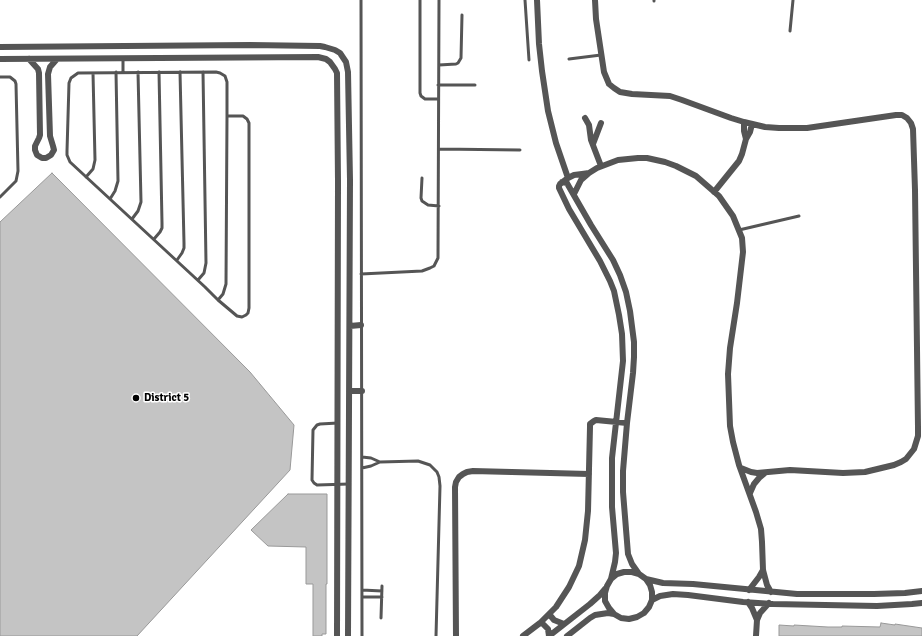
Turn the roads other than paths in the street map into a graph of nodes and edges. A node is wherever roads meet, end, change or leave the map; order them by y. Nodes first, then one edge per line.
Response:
1 (361, 0) edge
2 (420, 0) edge
3 (439, 0) edge
4 (525, 0) edge
5 (537, 0) edge
6 (595, 0) edge
7 (793, 0) edge
8 (462, 14) dead end
9 (790, 30) dead end
10 (250, 45) junction
11 (0, 47) edge
12 (602, 55) junction
13 (251, 58) junction
14 (57, 59) junction
15 (123, 59) junction
16 (569, 59) dead end
17 (0, 60) edge
18 (29, 60) junction
19 (528, 60) dead end
20 (439, 65) junction
21 (116, 72) junction
22 (124, 72) junction
23 (138, 72) junction
24 (159, 72) junction
25 (180, 72) junction
26 (203, 72) junction
27 (93, 73) junction
28 (0, 77) edge
29 (438, 85) junction
30 (475, 85) dead end
31 (438, 99) junction
32 (227, 116) junction
33 (585, 118) dead end
34 (744, 122) junction
35 (601, 124) dead end
36 (752, 124) junction
37 (746, 139) junction
38 (592, 144) junction
39 (438, 149) junction
40 (520, 150) dead end
41 (601, 166) junction
42 (589, 173) junction
43 (86, 177) junction
44 (422, 178) dead end
45 (568, 178) junction
46 (562, 182) junction
47 (714, 192) junction
48 (574, 194) junction
49 (0, 197) edge
50 (110, 199) junction
51 (439, 206) junction
52 (799, 216) dead end
53 (132, 219) junction
54 (338, 219) junction
55 (350, 219) junction
56 (739, 230) junction
57 (154, 240) junction
58 (176, 260) junction
59 (361, 274) junction
60 (198, 280) junction
61 (624, 288) junction
62 (614, 292) junction
63 (218, 300) junction
64 (361, 325) junction
65 (350, 326) junction
66 (349, 391) junction
67 (362, 392) junction
68 (616, 422) junction
69 (338, 423) junction
70 (627, 423) junction
71 (362, 457) junction
72 (380, 462) junction
73 (362, 468) junction
74 (741, 468) junction
75 (765, 473) junction
76 (589, 474) junction
77 (337, 484) junction
78 (349, 484) junction
79 (750, 493) junction
80 (349, 542) junction
81 (337, 543) junction
82 (763, 570) junction
83 (639, 574) junction
84 (646, 578) junction
85 (611, 579) junction
86 (382, 586) dead end
87 (607, 586) junction
88 (362, 590) junction
89 (749, 590) junction
90 (382, 591) junction
91 (922, 591) edge
92 (771, 592) junction
93 (823, 594) junction
94 (362, 597) junction
95 (382, 597) junction
96 (652, 600) junction
97 (748, 602) junction
98 (922, 603) edge
99 (768, 604) junction
100 (823, 605) junction
101 (549, 614) junction
102 (614, 614) junction
103 (381, 618) dead end
104 (757, 620) junction
105 (540, 623) junction
106 (564, 624) junction
107 (337, 636) edge
108 (348, 636) edge
109 (362, 636) edge
110 (436, 636) edge
111 (456, 636) edge
112 (523, 636) edge
113 (549, 636) edge
114 (567, 636) edge
115 (756, 636) edge

1 - 59 lane
2 - 31 lane
3 - 20 lane
4 - 19 lane
5 - 45 street
6 - 12 street
7 - 9 lane
8 - 20 lane
10 - 11 street
10 - 13 street
10 - 55 street
12 - 16 lane
12 - 34 street
13 - 15 street
13 - 54 street
14 - 15 street
14 - 18 street
14 - 18 street
15 - 22 lane
17 - 18 street
20 - 29 lane
21 - 22 lane
21 - 27 lane
21 - 50 lane
22 - 23 lane
23 - 24 lane
23 - 53 lane
24 - 25 lane
24 - 57 lane
25 - 26 lane
25 - 58 lane
26 - 32 lane
26 - 60 lane
27 - 43 lane
27 - 43 lane
28 - 49 lane
29 - 30 lane
29 - 31 lane
31 - 39 lane
32 - 63 lane
32 - 63 lane
33 - 38 street
34 - 36 street
34 - 37 street
35 - 38 street
36 - 37 street
36 - 75 street
37 - 47 street
38 - 41 street
39 - 40 lane
39 - 51 lane
41 - 42 street
41 - 47 street
42 - 45 street
42 - 48 street
43 - 50 lane
44 - 51 lane
45 - 46 street
46 - 48 street
46 - 62 street
47 - 56 street
48 - 61 street
50 - 53 lane
51 - 59 lane
52 - 56 lane
53 - 57 lane
54 - 55 street
54 - 69 street
55 - 65 street
56 - 74 street
57 - 58 lane
58 - 60 lane
59 - 64 lane
60 - 63 lane
61 - 62 street
61 - 70 street
62 - 68 street
64 - 65 street
64 - 67 lane
65 - 66 street
66 - 67 street
66 - 78 street
67 - 71 lane
68 - 70 street
68 - 76 street
68 - 85 street
69 - 77 street
69 - 77 lane
70 - 83 street
71 - 72 lane
71 - 73 lane
72 - 73 lane
72 - 110 lane
73 - 88 lane
74 - 75 street
74 - 79 street
75 - 79 street
76 - 101 street
76 - 111 street
77 - 78 lane
77 - 81 street
78 - 80 street
79 - 82 street
80 - 81 street
80 - 108 street
81 - 107 street
82 - 89 street
82 - 92 street
83 - 84 street
83 - 85 street
84 - 89 street
84 - 96 street
85 - 87 street
86 - 90 lane
87 - 102 street
87 - 106 street
88 - 90 lane
88 - 94 lane
89 - 92 street
90 - 95 lane
91 - 93 street
92 - 93 street
93 - 100 street
94 - 95 lane
94 - 109 lane
95 - 103 lane
96 - 97 street
96 - 102 street
97 - 99 street
97 - 104 street
98 - 100 street
99 - 100 street
99 - 104 street
101 - 105 street
101 - 106 street
102 - 114 street
104 - 115 street
105 - 112 street
105 - 113 street
106 - 113 street

